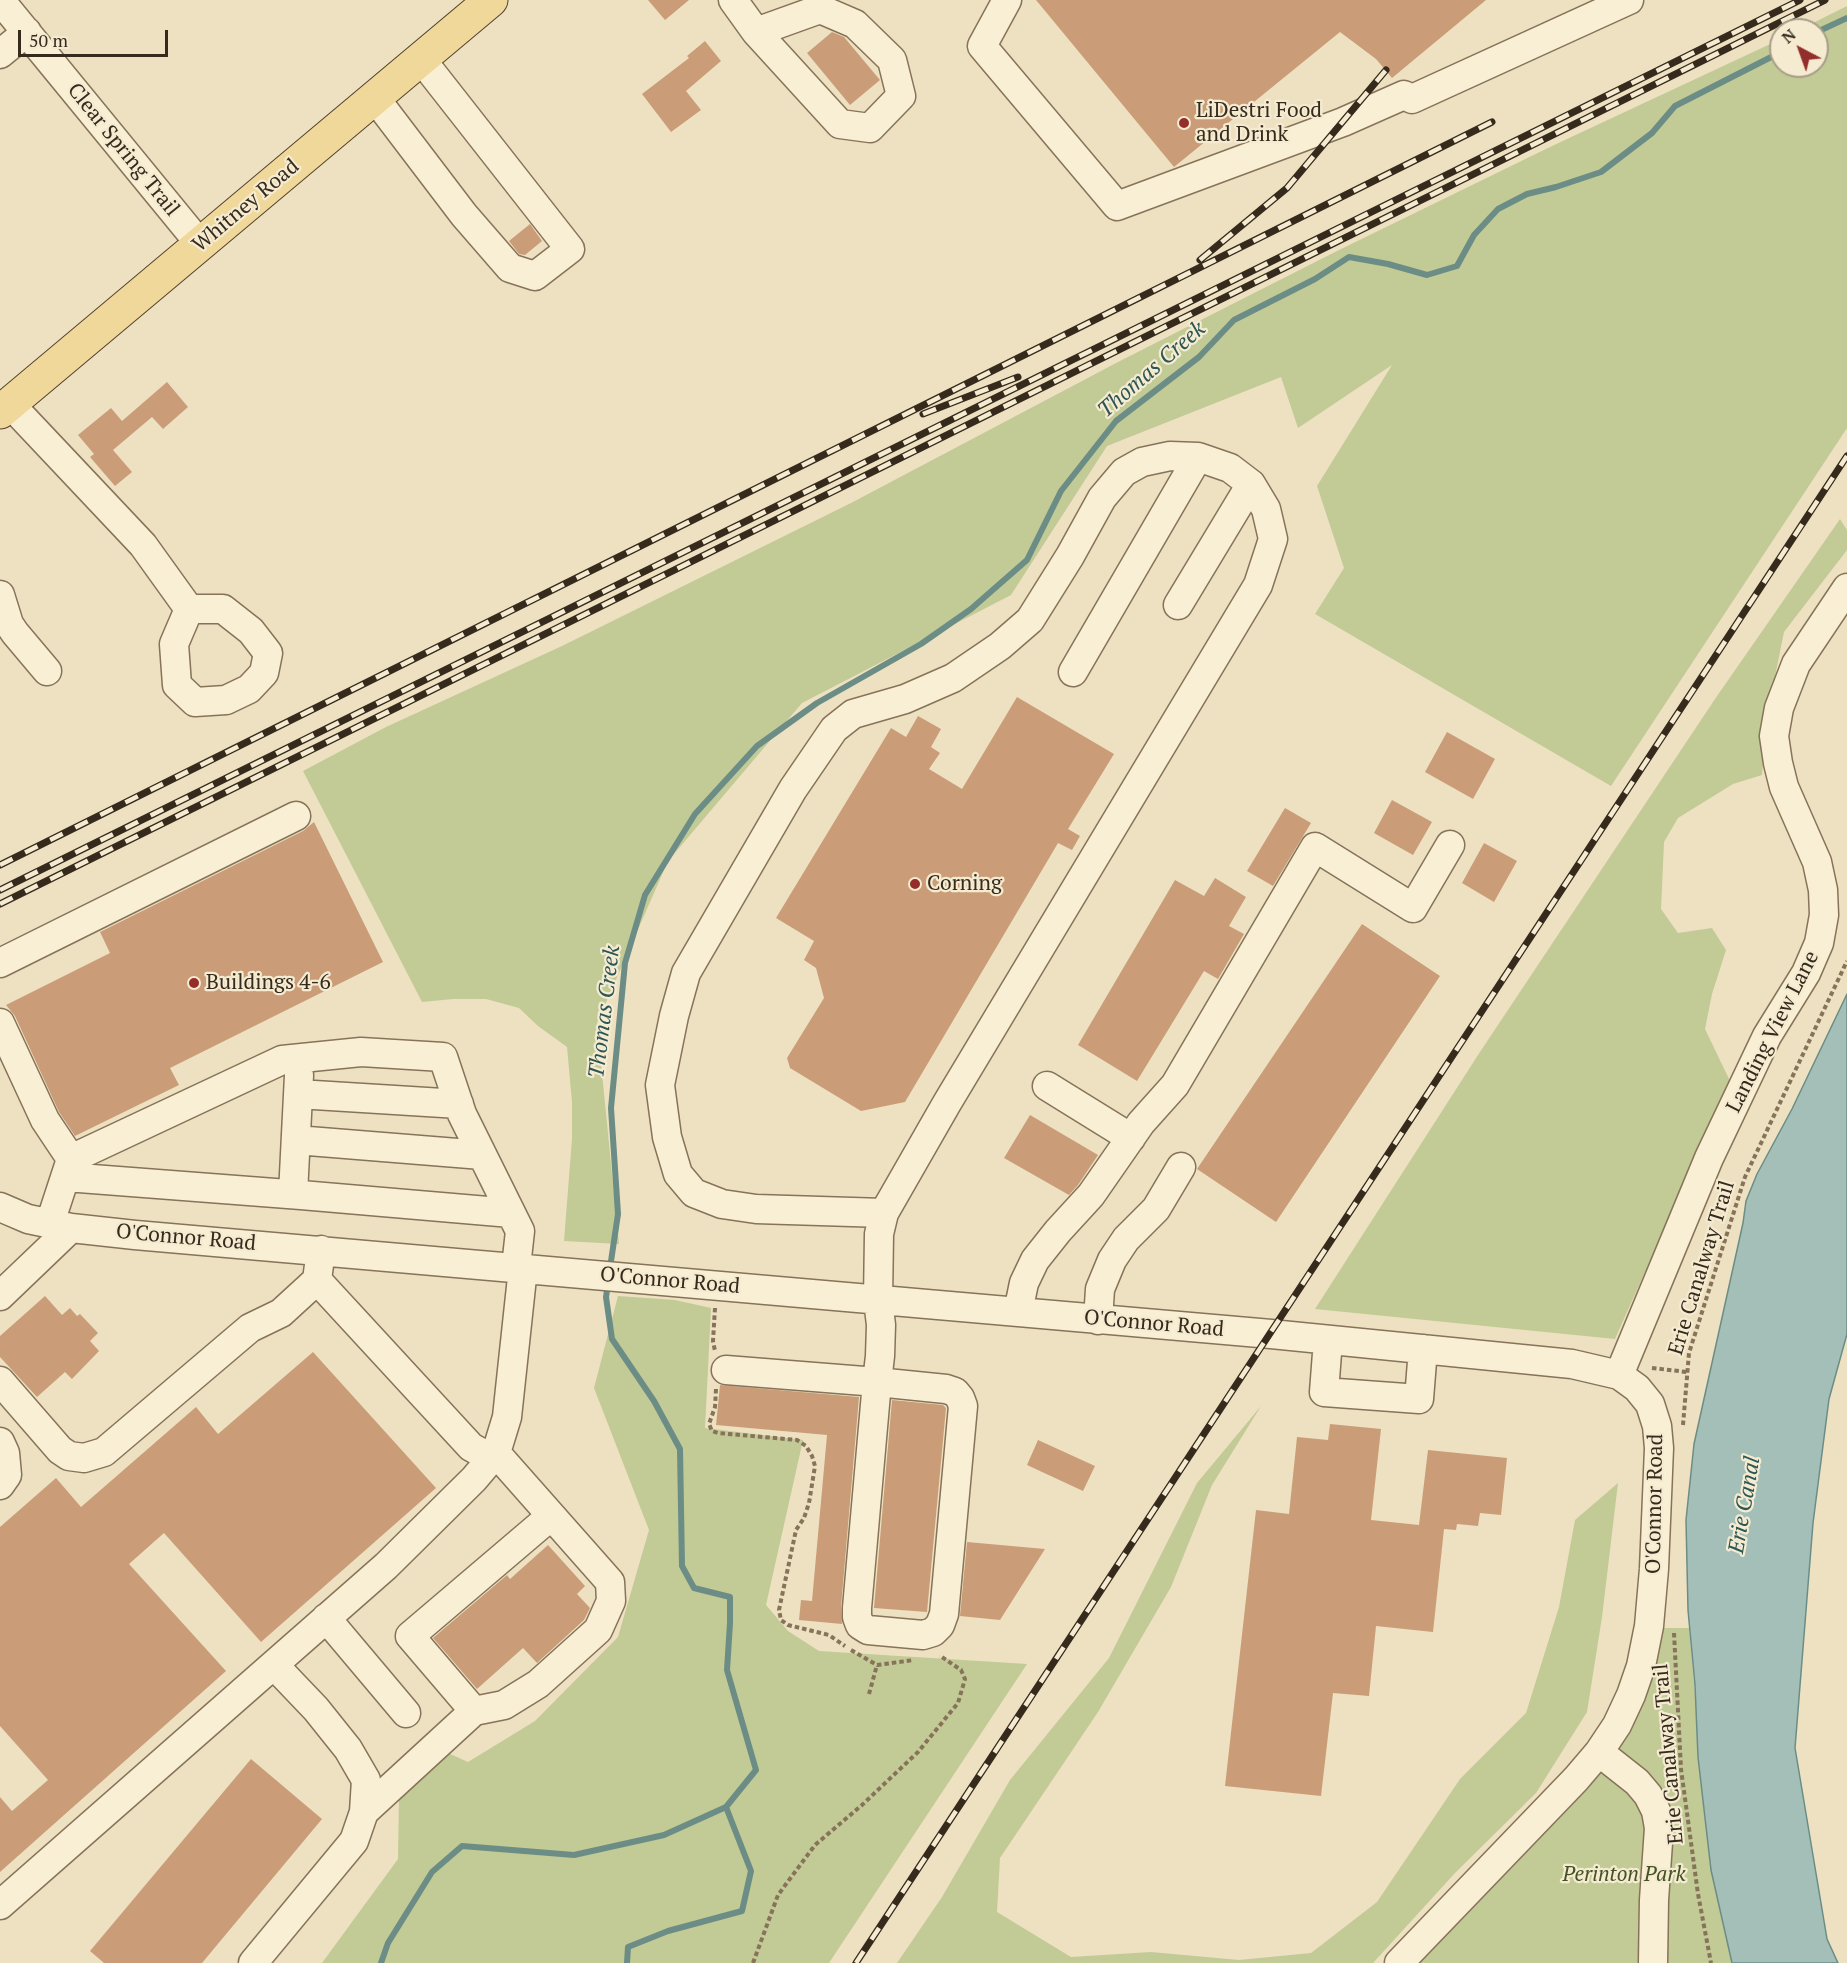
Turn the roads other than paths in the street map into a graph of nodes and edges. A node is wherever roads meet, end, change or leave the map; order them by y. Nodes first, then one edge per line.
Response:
1 (0, 0) edge
2 (491, 0) edge
3 (733, 0) edge
4 (1007, 0) edge
5 (1629, 0) edge
6 (816, 4) edge
7 (27, 32) junction
8 (756, 32) junction
9 (0, 54) edge
10 (421, 59) junction
11 (375, 98) junction
12 (200, 244) junction
13 (5, 408) edge
14 (1198, 457) junction
15 (1251, 484) junction
16 (1847, 588) edge
17 (0, 595) edge
18 (1178, 605) dead end
19 (189, 609) dead end
20 (47, 671) dead end
21 (1073, 672) dead end
22 (296, 816) dead end
23 (1450, 846) dead end
24 (0, 963) edge
25 (0, 1023) edge
26 (300, 1058) junction
27 (1047, 1086) dead end
28 (298, 1094) junction
29 (459, 1104) junction
30 (1131, 1138) junction
31 (296, 1140) junction
32 (482, 1155) junction
33 (1181, 1167) dead end
34 (69, 1168) junction
35 (293, 1194) junction
36 (0, 1207) edge
37 (511, 1213) junction
38 (884, 1213) junction
39 (61, 1226) junction
40 (321, 1250) junction
41 (519, 1268) junction
42 (317, 1280) junction
43 (0, 1296) edge
44 (878, 1300) junction
45 (1018, 1312) junction
46 (1098, 1320) junction
47 (1328, 1340) junction
48 (1423, 1349) junction
49 (719, 1372) road end
50 (1619, 1375) junction
51 (0, 1381) edge
52 (877, 1382) junction
53 (0, 1442) edge
54 (496, 1453) junction
55 (0, 1485) edge
56 (551, 1516) junction
57 (327, 1618) junction
58 (274, 1665) junction
59 (474, 1711) junction
60 (406, 1713) dead end
61 (1599, 1752) junction
62 (364, 1812) junction
63 (0, 1905) edge
64 (253, 1963) edge
65 (1399, 1963) edge
66 (1653, 1963) edge

1 - 7 street, Clear Spring Trail
2 - 10 main road, Whitney Road
3 - 8 street
4 - 5 street
6 - 8 street
6 - 8 street
7 - 9 street
7 - 12 street, Clear Spring Trail
10 - 11 main road, Whitney Road
10 - 11 street
11 - 12 main road, Whitney Road
12 - 13 main road, Whitney Road
13 - 19 street
14 - 15 street
14 - 21 street
14 - 38 street
15 - 18 street
15 - 38 street
16 - 50 street, Landing View Lane
17 - 20 street
22 - 24 street
23 - 30 street
25 - 34 street
26 - 28 street
26 - 29 street
26 - 34 street
27 - 30 street
28 - 29 street
28 - 31 street
29 - 32 street
30 - 45 street
31 - 32 street
31 - 35 street
32 - 37 street
33 - 46 street
34 - 35 street
34 - 39 street
35 - 37 street
36 - 39 street, O'Connor Road
37 - 41 street
38 - 44 street
39 - 40 street, O'Connor Road
39 - 43 street
40 - 41 street, O'Connor Road
40 - 42 street
41 - 44 street, O'Connor Road
41 - 54 street
42 - 51 street
42 - 54 street
44 - 45 street, O'Connor Road
44 - 52 street
45 - 46 street, O'Connor Road
46 - 47 street, O'Connor Road
47 - 48 street, O'Connor Road
47 - 48 street
48 - 50 street, O'Connor Road
49 - 52 street
50 - 61 street, O'Connor Road
52 - 52 street
53 - 55 street
54 - 56 street
54 - 57 street
56 - 59 street
56 - 59 street
57 - 58 street
57 - 60 street
58 - 62 street
58 - 63 street
59 - 62 street
61 - 65 street, O'Connor Road
61 - 66 street
62 - 64 street

